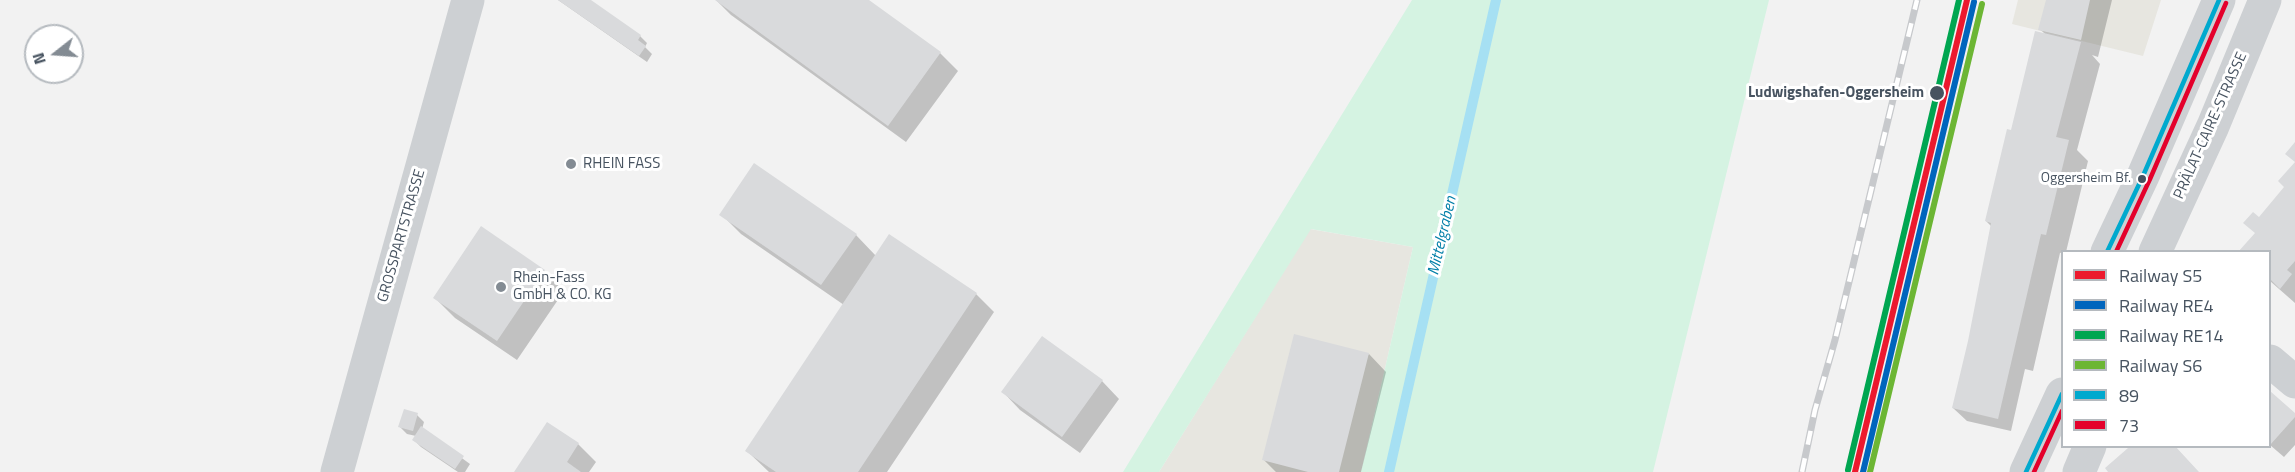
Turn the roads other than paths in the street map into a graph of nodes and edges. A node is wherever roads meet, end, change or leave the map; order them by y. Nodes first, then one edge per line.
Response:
1 (468, 0) edge
2 (2218, 0) edge
3 (2265, 0) edge
4 (2117, 248) edge
5 (2156, 250) edge
6 (2271, 362) edge
7 (2295, 382) edge
8 (2060, 406) edge
9 (2090, 448) edge
10 (337, 472) edge
11 (2026, 472) edge
12 (2079, 472) edge

1 - 10 street, GROSSPARTSTRASSE
2 - 4 street
3 - 5 street, PRÄLAT-CAIRE-STRASSE
6 - 7 street
8 - 11 street
9 - 12 street

